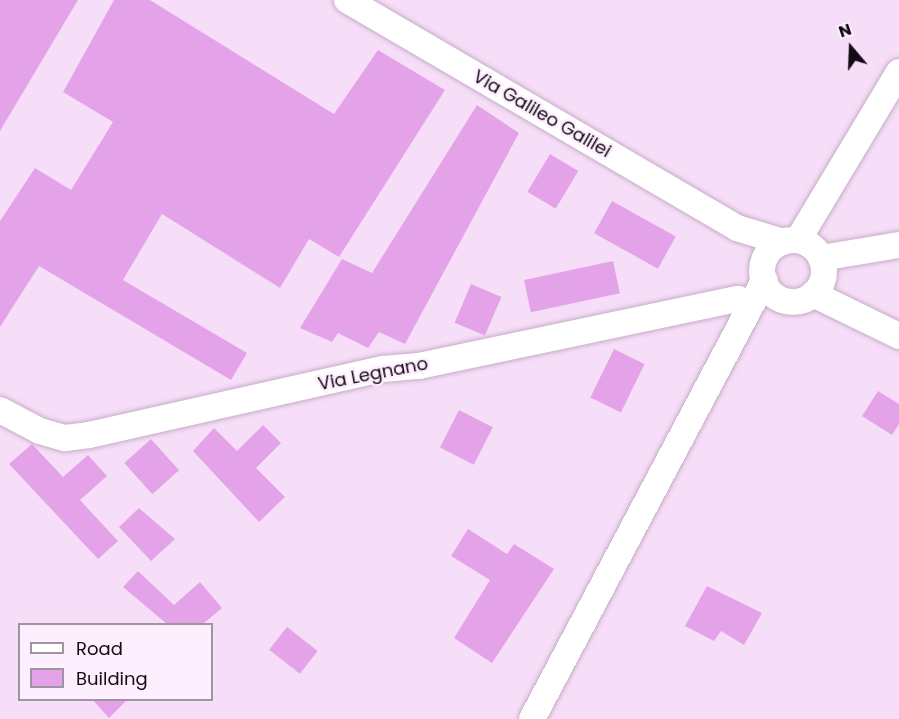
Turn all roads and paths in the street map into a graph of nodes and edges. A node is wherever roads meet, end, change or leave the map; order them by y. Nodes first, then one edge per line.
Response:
1 (347, 0) edge
2 (899, 72) edge
3 (736, 228) junction
4 (791, 241) junction
5 (899, 245) edge
6 (764, 272) junction
7 (819, 275) junction
8 (750, 303) junction
9 (899, 336) edge
10 (0, 410) edge
11 (532, 719) edge

1 - 3 street, Via Galileo Galilei
2 - 4 street
3 - 4 street, Via Galileo Galilei
3 - 6 street, Via Galileo Galilei
4 - 6 street
4 - 7 street
5 - 7 street
6 - 7 street, Via Galileo Galilei
6 - 8 street
7 - 9 street
8 - 10 street, Via Legnano
8 - 11 street

